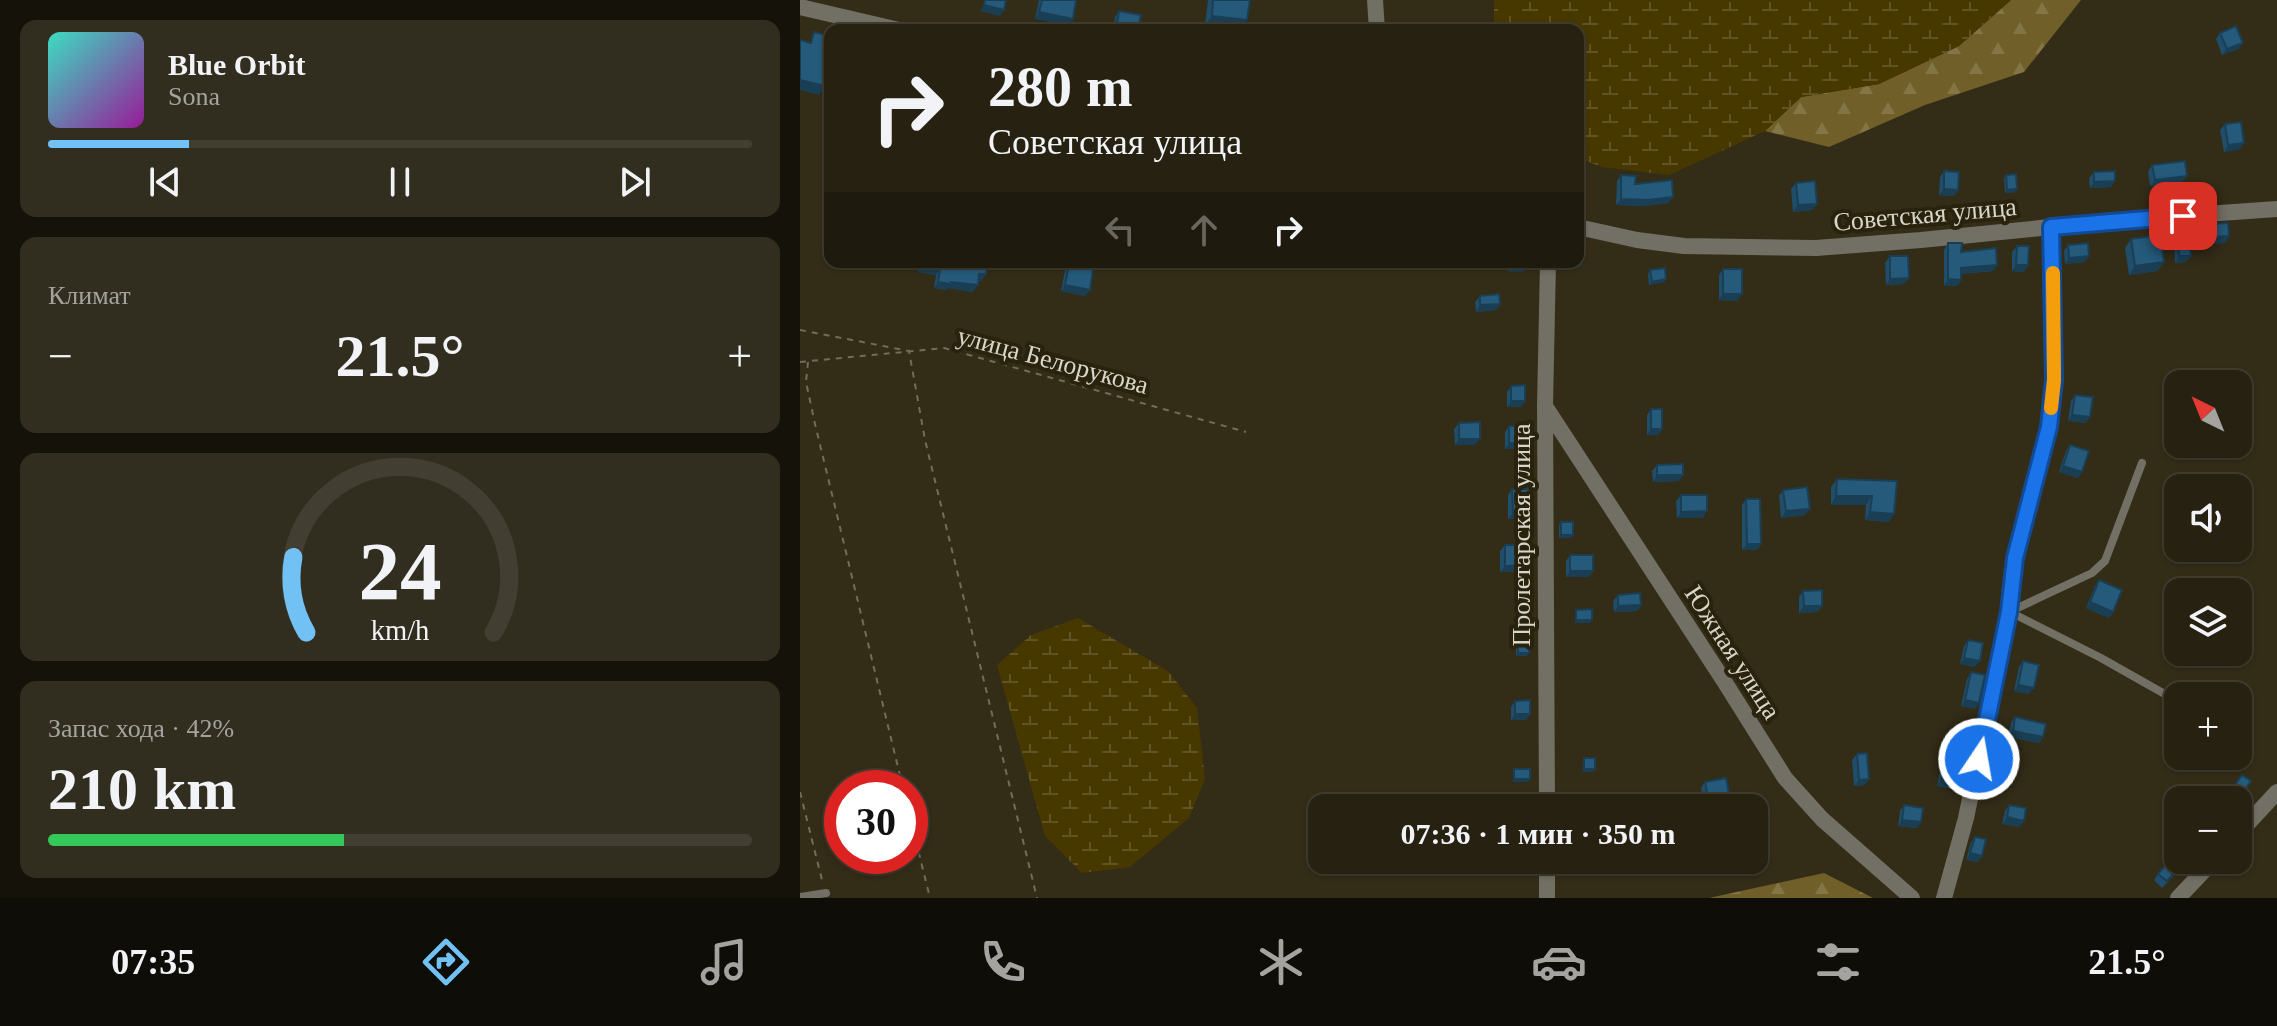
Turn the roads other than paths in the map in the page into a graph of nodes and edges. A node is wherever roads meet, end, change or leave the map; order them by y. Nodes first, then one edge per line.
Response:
1 (1375, 0) edge
2 (800, 7) edge
3 (873, 24) edge
4 (1377, 24) edge
5 (2277, 209) edge
6 (2051, 227) junction
7 (1584, 228) edge
8 (1548, 268) edge
9 (1545, 406) junction
10 (2142, 463) dead end
11 (2009, 612) junction
12 (2164, 694) edge
13 (2277, 792) edge
14 (1547, 794) edge
15 (2252, 819) edge
16 (1547, 874) edge
17 (2201, 874) edge
18 (826, 893) road end
19 (800, 897) edge
20 (1547, 898) edge
21 (1912, 898) edge
22 (1944, 898) edge
23 (2178, 898) edge

1 - 4 street
2 - 3 street
5 - 6 street, Советская улица
6 - 7 street, Советская улица
6 - 11 street
8 - 9 street, Пролетарская улица
9 - 14 street, Пролетарская улица
9 - 21 street, Южная улица
10 - 11 lane
11 - 12 lane
11 - 22 street
13 - 15 street
16 - 20 street
17 - 23 street
18 - 19 lane

